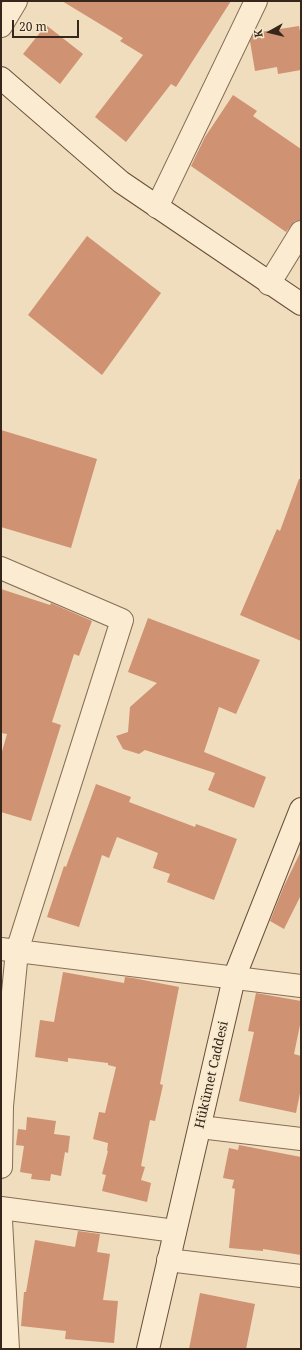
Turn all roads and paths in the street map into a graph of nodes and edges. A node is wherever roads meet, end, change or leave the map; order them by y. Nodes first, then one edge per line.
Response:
1 (16, 1) edge
2 (256, 1) edge
3 (1, 26) edge
4 (1, 78) edge
5 (157, 207) junction
6 (301, 232) edge
7 (269, 284) junction
8 (301, 304) edge
9 (1, 568) edge
10 (301, 808) edge
11 (9, 950) edge
12 (234, 978) junction
13 (301, 986) edge
14 (200, 1127) junction
15 (301, 1139) edge
16 (1, 1167) edge
17 (1, 1208) edge
18 (1, 1220) edge
19 (175, 1231) junction
20 (168, 1260) junction
21 (301, 1276) edge
22 (8, 1349) edge
23 (148, 1349) edge

1 - 3 street
2 - 5 street
4 - 5 street
5 - 7 street
6 - 7 street
7 - 8 street
9 - 11 street
10 - 12 street, Hükümet Caddesi
11 - 12 street
11 - 16 street
12 - 13 street
12 - 14 street, Hükümet Caddesi
14 - 15 street
14 - 19 street, Hükümet Caddesi
17 - 19 street
18 - 22 street
19 - 20 street, Hükümet Caddesi
20 - 21 street
20 - 23 street, Hükümet Caddesi

